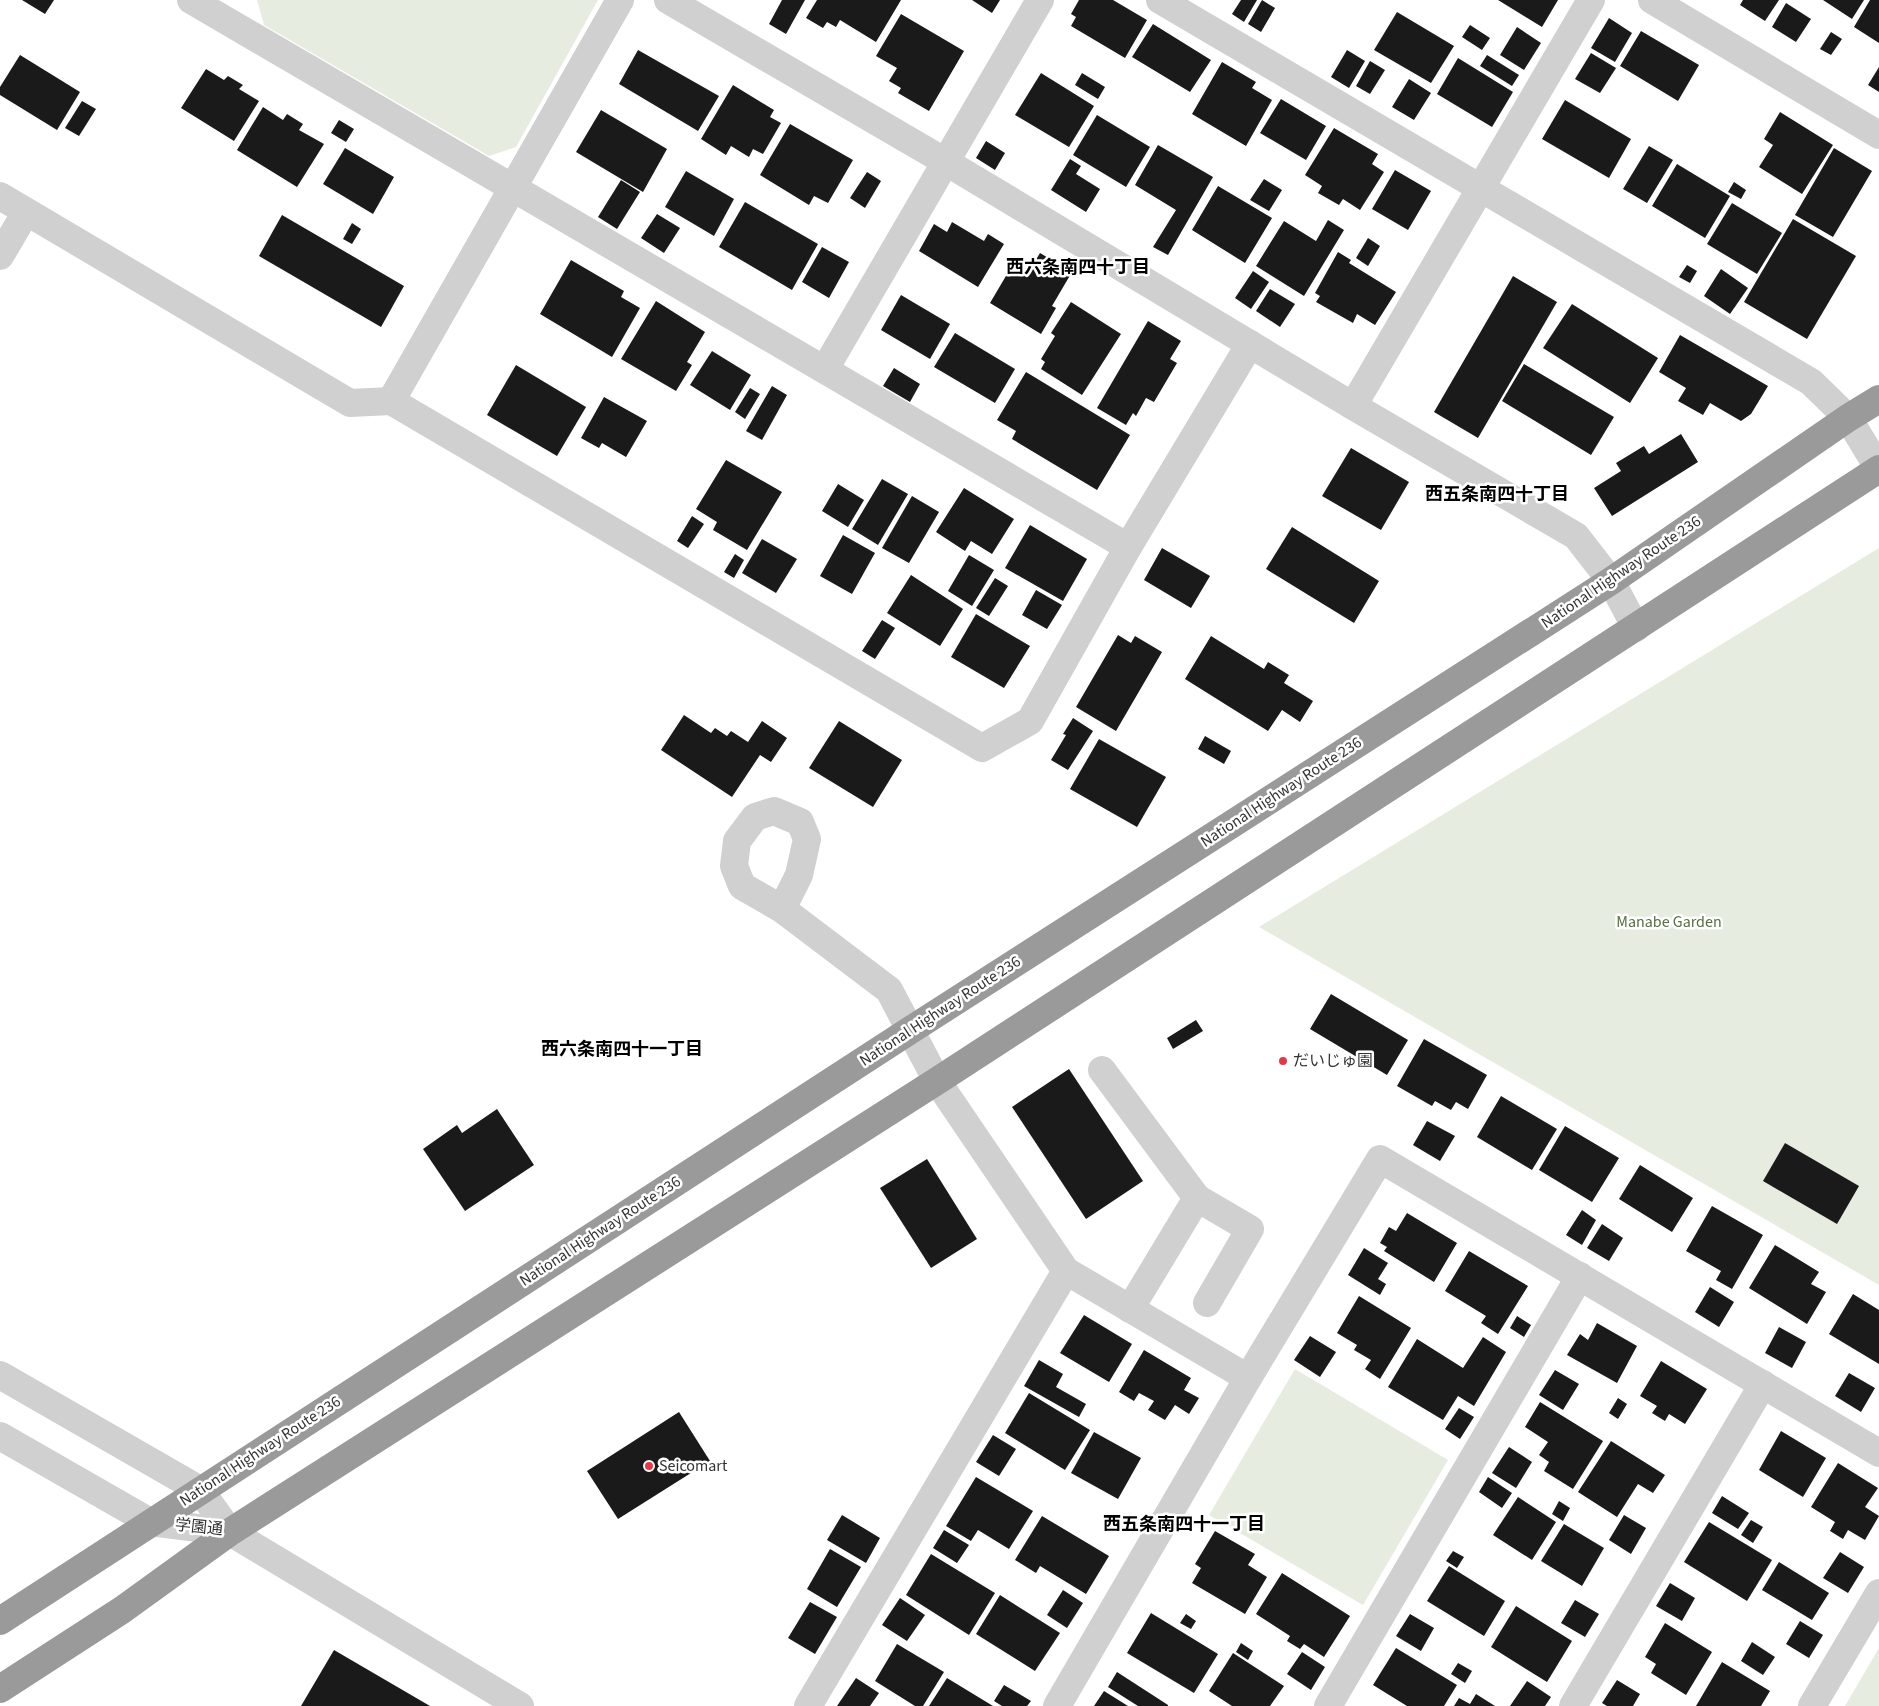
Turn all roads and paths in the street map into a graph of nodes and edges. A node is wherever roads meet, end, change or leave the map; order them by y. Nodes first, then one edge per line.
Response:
1 (191, 0) edge
2 (620, 0) edge
3 (668, 0) edge
4 (1040, 0) edge
5 (1160, 0) edge
6 (1592, 0) edge
7 (1652, 0) edge
8 (224, 8) edge
9 (1879, 135) edge
10 (946, 162) junction
11 (512, 188) junction
12 (1480, 188) junction
13 (0, 196) edge
14 (26, 212) junction
15 (0, 256) edge
16 (1250, 344) junction
17 (824, 369) junction
18 (1879, 398) edge
19 (391, 401) junction
20 (1353, 406) junction
21 (1848, 418) junction
22 (1879, 469) edge
23 (1128, 547) junction
24 (1610, 581) junction
25 (1636, 628) junction
26 (782, 909) dead end
27 (909, 1031) junction
28 (1102, 1070) dead end
29 (937, 1081) junction
30 (1197, 1198) junction
31 (1066, 1271) junction
32 (1580, 1276) junction
33 (1207, 1303) dead end
34 (1130, 1308) junction
35 (0, 1374) edge
36 (1248, 1378) junction
37 (1763, 1384) junction
38 (0, 1436) edge
39 (1879, 1453) edge
40 (200, 1490) junction
41 (150, 1522) junction
42 (230, 1532) junction
43 (1879, 1592) edge
44 (0, 1621) edge
45 (0, 1689) edge
46 (520, 1706) edge
47 (808, 1706) edge
48 (1057, 1706) edge
49 (1328, 1706) edge
50 (1572, 1706) edge
51 (1812, 1706) edge

1 - 8 street
2 - 11 street
3 - 10 street
4 - 10 street
5 - 12 street
6 - 12 street
7 - 9 street
8 - 11 street
10 - 16 street
10 - 17 street
11 - 17 street
11 - 19 street
12 - 20 street
12 - 21 street
13 - 14 street
14 - 15 street
14 - 19 street
16 - 20 street
16 - 23 street
17 - 23 street
18 - 21 highway, National Highway Route 236
19 - 23 street
20 - 24 street
21 - 22 street
21 - 24 highway, National Highway Route 236
22 - 25 highway
24 - 25 street
24 - 27 highway, National Highway Route 236
25 - 29 highway
26 - 27 street
27 - 29 street
27 - 40 highway, National Highway Route 236
28 - 30 street
29 - 31 street
29 - 42 highway
30 - 33 street
30 - 34 street
31 - 34 street
31 - 47 street
32 - 36 street
32 - 37 street
32 - 49 street
34 - 36 street
35 - 40 street, 学園通
36 - 48 street
37 - 39 street
37 - 50 street
38 - 41 street, 学園通
40 - 41 highway, National Highway Route 236
40 - 42 street, 学園通
41 - 42 street, 学園通
41 - 44 highway, National Highway Route 236
42 - 45 highway
42 - 46 street
43 - 51 street

